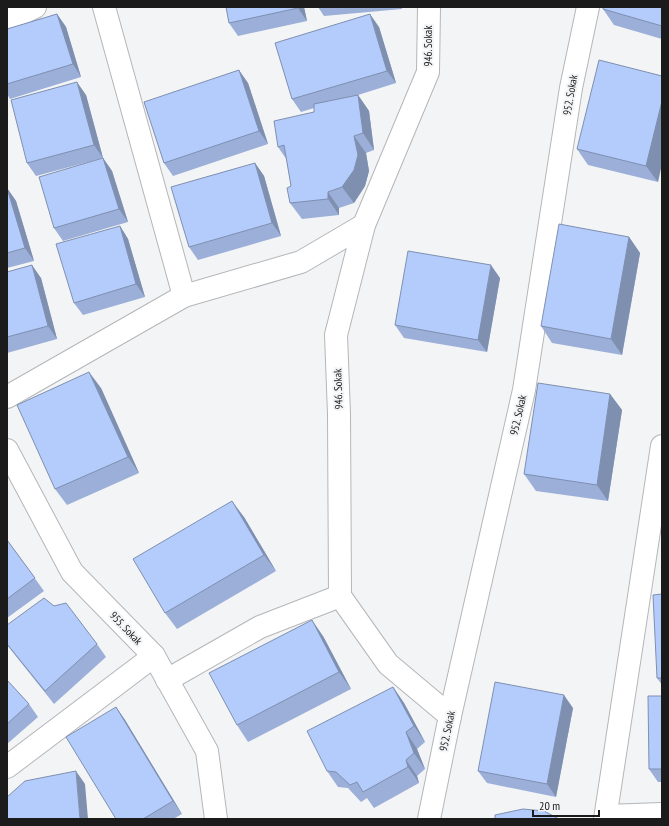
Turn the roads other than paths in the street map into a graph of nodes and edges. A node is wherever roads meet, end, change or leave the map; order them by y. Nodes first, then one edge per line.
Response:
1 (35, 7) edge
2 (104, 7) edge
3 (429, 7) edge
4 (588, 7) edge
5 (7, 21) edge
6 (364, 225) junction
7 (184, 296) junction
8 (7, 397) edge
9 (662, 446) edge
10 (7, 450) edge
11 (340, 596) junction
12 (154, 656) junction
13 (167, 680) junction
14 (450, 716) junction
15 (7, 766) edge
16 (662, 814) edge
17 (605, 818) edge
18 (216, 819) edge
19 (429, 819) edge

1 - 5 street
2 - 7 street
3 - 6 street, 946. Sokak
4 - 14 street, 952. Sokak
6 - 7 street
6 - 11 street, 946. Sokak
7 - 8 street
9 - 17 street
10 - 12 street, 955. Sokak
11 - 13 street
11 - 14 street
12 - 13 street, 955. Sokak
12 - 15 street
13 - 18 street, 955. Sokak
14 - 19 street, 952. Sokak
16 - 17 street

